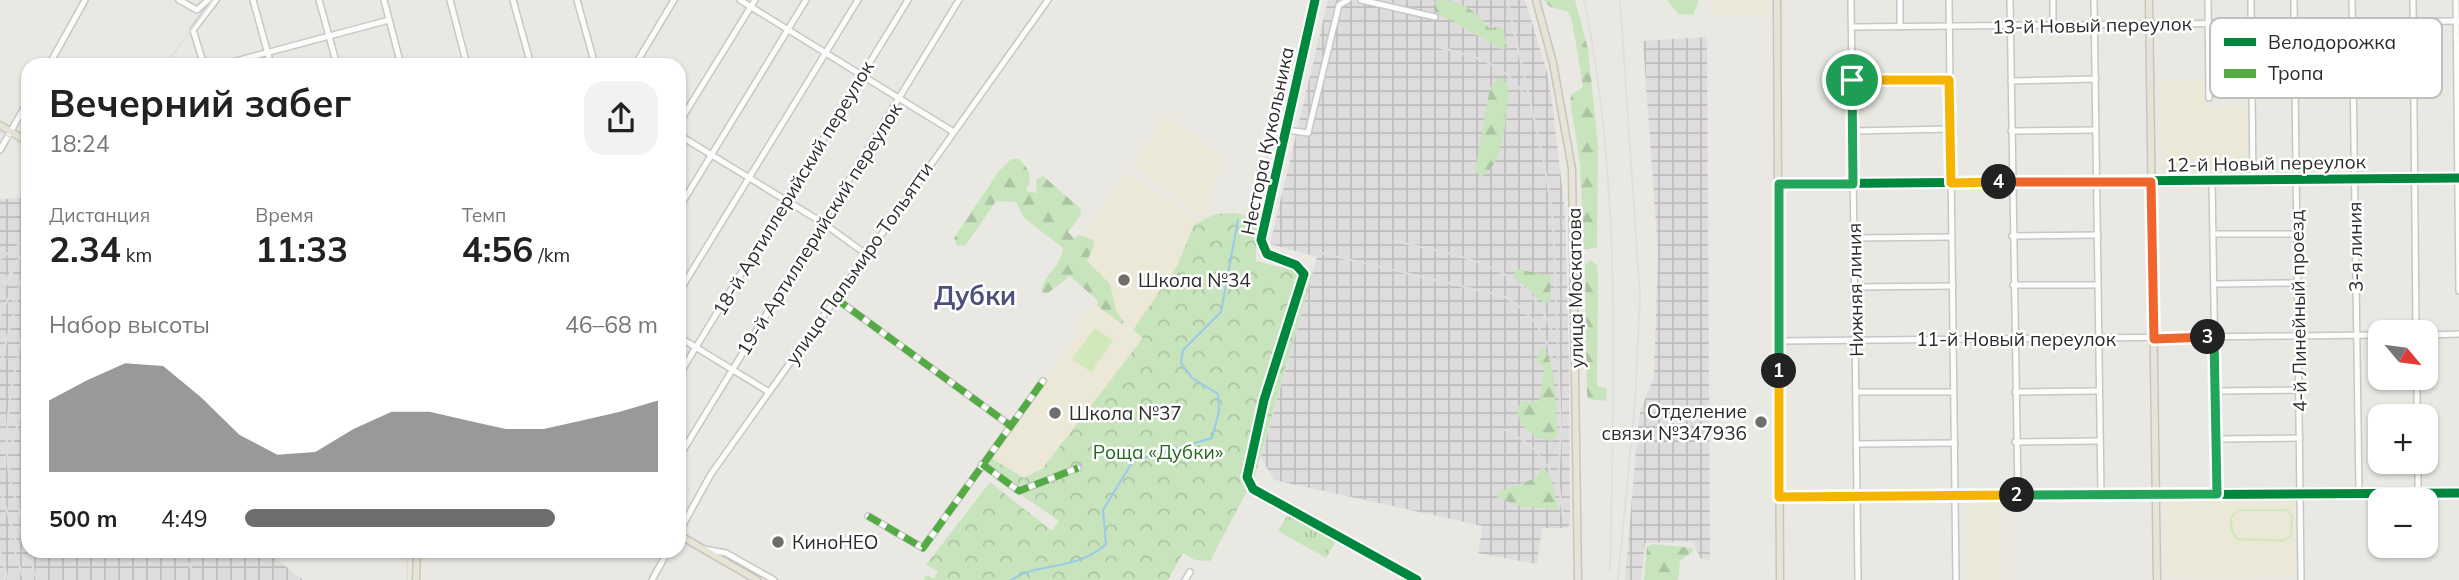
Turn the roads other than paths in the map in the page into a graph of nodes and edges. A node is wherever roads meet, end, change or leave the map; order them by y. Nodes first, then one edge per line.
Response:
1 (85, 0) edge
2 (178, 0) edge
3 (208, 0) edge
4 (216, 0) edge
5 (253, 0) edge
6 (319, 0) edge
7 (384, 0) edge
8 (450, 0) edge
9 (513, 0) edge
10 (577, 0) edge
11 (674, 0) edge
12 (740, 0) edge
13 (755, 0) edge
14 (806, 0) edge
15 (858, 0) edge
16 (908, 0) edge
17 (959, 0) edge
18 (1048, 0) edge
19 (1315, 0) edge
20 (1348, 0) edge
21 (1361, 0) edge
22 (1536, 0) edge
23 (1777, 0) edge
24 (1851, 0) edge
25 (1900, 0) edge
26 (1949, 0) edge
27 (2010, 0) edge
28 (2053, 0) edge
29 (2094, 0) edge
30 (2149, 0) edge
31 (2208, 0) edge
32 (2251, 0) edge
33 (2294, 0) edge
34 (2352, 0) edge
35 (2413, 0) edge
36 (2456, 0) edge
37 (751, 7) junction
38 (1435, 17) dead end
39 (2251, 18) edge
40 (2294, 18) edge
41 (2353, 18) edge
42 (2413, 18) edge
43 (389, 20) junction
44 (2458, 21) edge
45 (2209, 24) junction
46 (2053, 25) junction
47 (2095, 25) junction
48 (1949, 26) junction
49 (2011, 26) junction
50 (2149, 26) junction
51 (1852, 27) junction
52 (1900, 27) junction
53 (789, 29) junction
54 (329, 36) junction
55 (268, 52) junction
56 (825, 52) junction
57 (53, 58) edge
58 (202, 58) edge
59 (246, 58) edge
60 (269, 58) edge
61 (335, 58) edge
62 (399, 58) edge
63 (465, 58) edge
64 (529, 58) edge
65 (593, 58) edge
66 (639, 58) edge
67 (862, 75) junction
68 (2095, 79) junction
69 (1852, 80) junction
70 (1949, 80) junction
71 (2011, 80) junction
72 (900, 98) junction
73 (2209, 98) dead end
74 (2252, 98) edge
75 (2295, 98) edge
76 (2353, 98) edge
77 (2413, 98) edge
78 (21, 112) edge
79 (686, 112) edge
80 (0, 125) edge
81 (1286, 130) junction
82 (1951, 130) junction
83 (2096, 130) junction
84 (10, 131) junction
85 (952, 131) junction
86 (1853, 131) junction
87 (2011, 131) junction
88 (21, 138) edge
89 (686, 139) edge
90 (0, 150) edge
91 (711, 155) junction
92 (748, 178) junction
93 (2414, 178) junction
94 (2458, 178) edge
95 (2296, 179) junction
96 (2354, 179) junction
97 (2212, 180) junction
98 (2253, 180) junction
99 (2097, 181) junction
100 (2012, 182) junction
101 (2151, 182) junction
102 (1951, 183) junction
103 (1779, 184) junction
104 (1853, 184) junction
105 (686, 196) edge
106 (785, 201) junction
107 (823, 223) junction
108 (2213, 234) junction
109 (2297, 234) junction
110 (2098, 235) junction
111 (2012, 236) junction
112 (1952, 237) junction
113 (1854, 238) junction
114 (866, 254) junction
115 (686, 280) edge
116 (2298, 283) junction
117 (2214, 284) junction
118 (2013, 285) junction
119 (2098, 285) junction
120 (1953, 286) junction
121 (1855, 287) junction
122 (2459, 291) edge
123 (835, 298) junction
124 (2416, 320) edge
125 (2459, 334) edge
126 (2356, 335) junction
127 (2368, 335) edge
128 (2438, 335) edge
129 (2299, 336) junction
130 (2214, 337) junction
131 (2099, 338) junction
132 (2014, 339) junction
133 (2154, 339) junction
134 (1953, 340) junction
135 (686, 341) edge
136 (1778, 341) junction
137 (1855, 341) junction
138 (696, 347) junction
139 (686, 364) edge
140 (733, 370) junction
141 (1043, 381) dead end
142 (2299, 390) junction
143 (2015, 391) junction
144 (2099, 391) junction
145 (2215, 391) junction
146 (769, 392) junction
147 (1856, 392) junction
148 (1954, 392) junction
149 (1011, 426) junction
150 (2300, 438) junction
151 (2216, 439) junction
152 (2100, 441) junction
153 (2015, 442) junction
154 (1955, 443) junction
155 (1856, 444) junction
156 (686, 446) edge
157 (982, 464) junction
158 (1078, 468) dead end
159 (2359, 493) junction
160 (2368, 493) edge
161 (2438, 493) edge
162 (2459, 493) edge
163 (2217, 494) junction
164 (2301, 494) junction
165 (2018, 495) junction
166 (2101, 495) junction
167 (1857, 496) junction
168 (1955, 496) junction
169 (2156, 496) junction
170 (1779, 497) junction
171 (868, 516) dead end
172 (686, 521) edge
173 (686, 538) edge
174 (702, 548) junction
175 (416, 558) edge
176 (664, 558) edge
177 (1190, 572) dead end
178 (416, 580) edge
179 (652, 580) edge
180 (757, 580) edge
181 (774, 580) edge
182 (1185, 580) edge
183 (1417, 580) edge
184 (1578, 580) edge
185 (1780, 580) edge
186 (1858, 580) edge
187 (1956, 580) edge
188 (2157, 580) edge
189 (2301, 580) edge

1 - 57 street
2 - 3 street
4 - 58 street
5 - 55 street
6 - 54 street
7 - 43 street
8 - 63 street
9 - 64 street
10 - 65 street
11 - 66 street
12 - 37 street
13 - 37 street
14 - 53 street
15 - 56 street
16 - 67 street, 18-й Артиллерийский переулок
17 - 72 street, 19-й Артиллерийский переулок
18 - 85 street, улица Пальмиро Тольятти
19 - 81 street, Нестора Кукольника
20 - 81 street
21 - 38 street
22 - 184 main road, улица Москатова
23 - 103 main road
24 - 51 street, Нижняя линия
25 - 52 street
26 - 48 street
27 - 49 street
28 - 46 street
29 - 47 street
30 - 50 main road
31 - 45 street
32 - 39 street
33 - 40 street, 4-й Линейный проезд
34 - 41 street, 3-я линия
35 - 42 street
36 - 44 street
37 - 53 street
37 - 79 street
43 - 54 street
43 - 62 street
44 - 94 street
45 - 50 street, 13-й Новый переулок
45 - 73 street
46 - 47 street, 13-й Новый переулок
46 - 49 street, 13-й Новый переулок
47 - 50 street, 13-й Новый переулок
47 - 68 street
48 - 49 street, 13-й Новый переулок
48 - 52 street, 13-й Новый переулок
48 - 70 street
49 - 71 street
50 - 101 main road
51 - 52 street, 13-й Новый переулок
51 - 69 street, Нижняя линия
53 - 56 street
53 - 91 street
54 - 55 street
54 - 61 street
55 - 59 street
55 - 60 street
56 - 67 street
56 - 92 street
67 - 72 street
67 - 106 street, 18-й Артиллерийский переулок
68 - 71 street
68 - 83 street
69 - 70 street
69 - 86 street, Нижняя линия
70 - 82 street
71 - 87 street
72 - 85 street
72 - 107 street, 19-й Артиллерийский переулок
74 - 98 street
75 - 95 street, 4-й Линейный проезд
76 - 96 street, 3-я линия
77 - 93 street
78 - 84 street
80 - 84 main road
81 - 183 street, Нестора Кукольника
82 - 86 street
82 - 102 street
83 - 87 street
83 - 99 street
84 - 88 main road
84 - 90 street
85 - 114 street, улица Пальмиро Тольятти
86 - 104 street, Нижняя линия
87 - 100 street
89 - 91 street
91 - 92 street
91 - 105 street
92 - 106 street
92 - 115 street
93 - 94 street, 12-й Новый переулок
93 - 96 street, 12-й Новый переулок
93 - 124 street
94 - 122 street
95 - 96 street, 12-й Новый переулок
95 - 98 street, 12-й Новый переулок
95 - 109 street, 4-й Линейный проезд
96 - 126 street, 3-я линия
97 - 98 street, 12-й Новый переулок
97 - 101 street, 12-й Новый переулок
97 - 108 street
99 - 100 street, 12-й Новый переулок
99 - 101 street, 12-й Новый переулок
99 - 110 street
100 - 102 street, 12-й Новый переулок
100 - 111 street
101 - 133 main road
102 - 104 street, 12-й Новый переулок
102 - 112 street
103 - 104 street, 12-й Новый переулок
103 - 136 main road
104 - 113 street, Нижняя линия
106 - 107 street
106 - 138 street, 18-й Артиллерийский переулок
107 - 114 street
107 - 140 street, 19-й Артиллерийский переулок
108 - 109 street
108 - 117 street
109 - 116 street, 4-й Линейный проезд
110 - 111 street
110 - 119 street
111 - 118 street
112 - 113 street
112 - 120 street
113 - 121 street, Нижняя линия
114 - 123 street, улица Пальмиро Тольятти
116 - 117 street
116 - 129 street, 4-й Линейный проезд
117 - 130 street
118 - 119 street
118 - 132 street
119 - 131 street
120 - 121 street
120 - 134 street
121 - 137 street, Нижняя линия
123 - 146 street, улица Пальмиро Тольятти
123 - 149 street
125 - 128 street
126 - 127 street, 11-й Новый переулок
126 - 129 street, 11-й Новый переулок
126 - 159 street, 3-я линия
129 - 130 street, 11-й Новый переулок
129 - 142 street, 4-й Линейный проезд
130 - 133 street, 11-й Новый переулок
130 - 145 street
131 - 132 street, 11-й Новый переулок
131 - 133 street, 11-й Новый переулок
131 - 144 street
132 - 134 street, 11-й Новый переулок
132 - 143 street
133 - 169 main road
134 - 137 street, 11-й Новый переулок
134 - 148 street
135 - 138 street
136 - 137 street, 11-й Новый переулок
136 - 170 main road
137 - 147 street, Нижняя линия
138 - 139 street, 18-й Артиллерийский переулок
138 - 140 street
140 - 146 street
140 - 156 street, 19-й Артиллерийский переулок
141 - 149 street
142 - 145 street
142 - 150 street, 4-й Линейный проезд
143 - 144 street
143 - 153 street
144 - 152 street
145 - 151 street
146 - 172 street, улица Пальмиро Тольятти
147 - 148 street
147 - 155 street, Нижняя линия
148 - 154 street
149 - 157 street
150 - 151 street
150 - 164 street, 4-й Линейный проезд
151 - 163 street
152 - 153 street
152 - 166 street
153 - 165 street
154 - 155 street
154 - 168 street
155 - 167 street, Нижняя линия
157 - 158 street
157 - 171 street
159 - 160 street
159 - 164 street
161 - 162 street
163 - 164 street
163 - 169 street
164 - 189 street, 4-й Линейный проезд
165 - 166 street
165 - 168 street
166 - 169 street
167 - 168 street
167 - 170 street
167 - 186 street, Нижняя линия
168 - 187 street
169 - 188 main road
170 - 185 main road
173 - 174 main road
174 - 180 main road
174 - 181 street
175 - 178 main road
176 - 179 street
177 - 182 street

